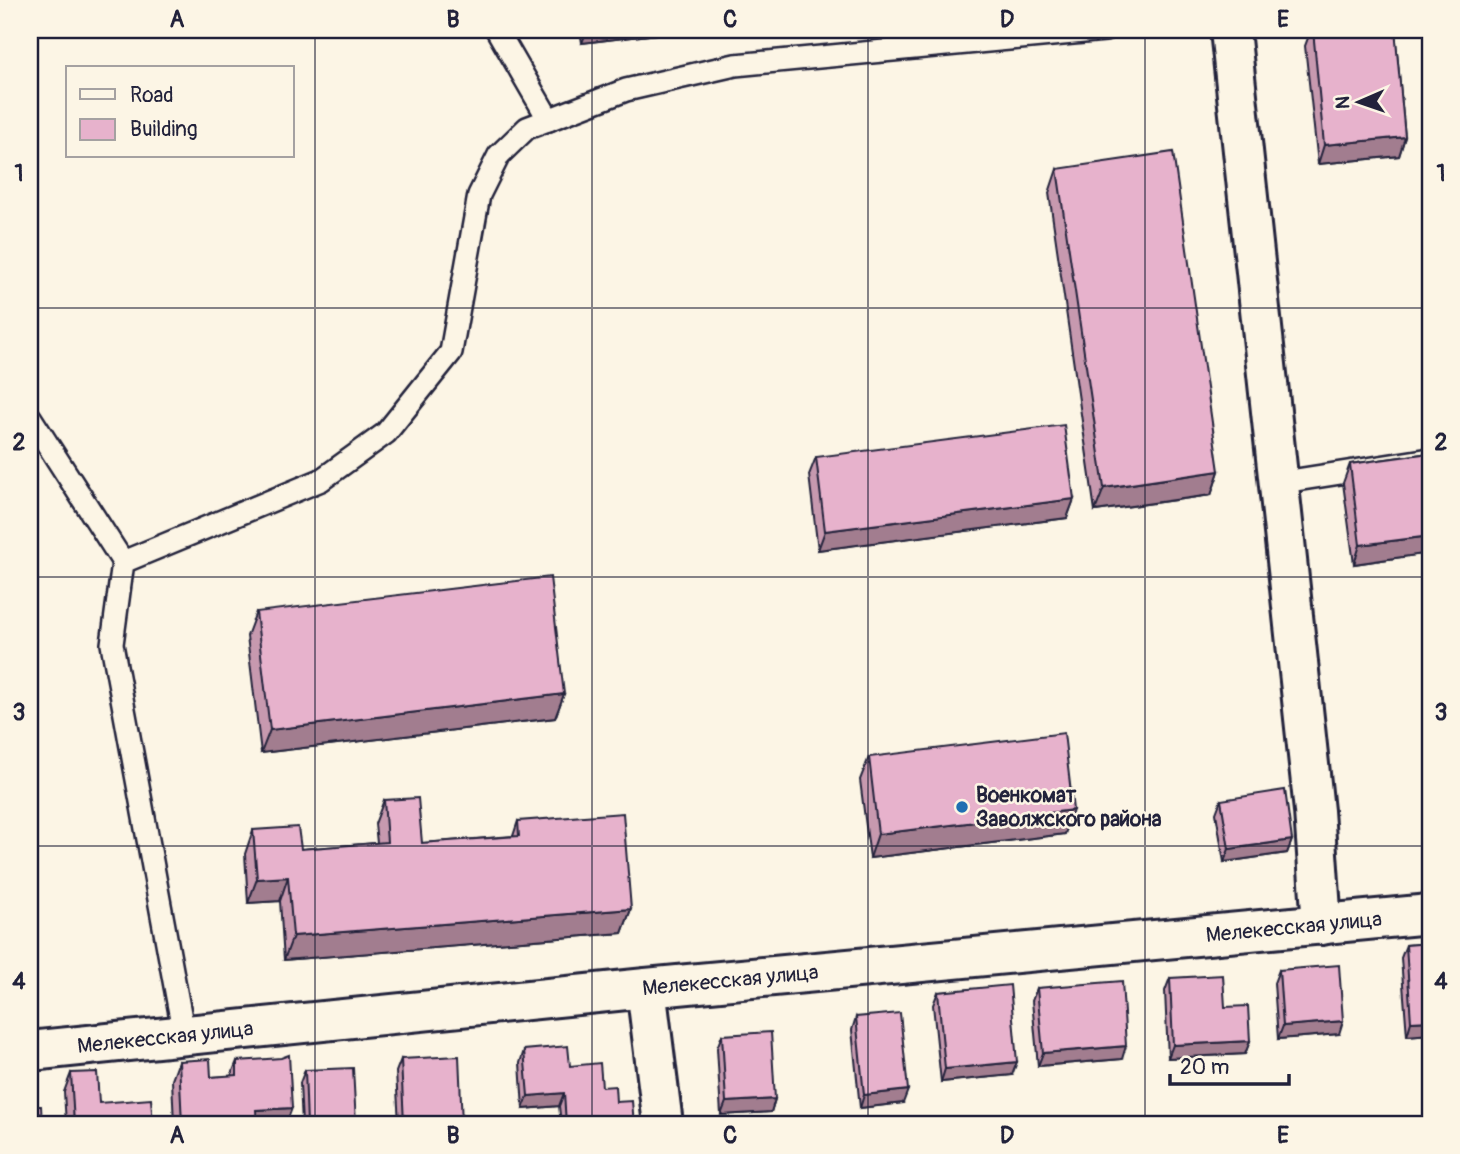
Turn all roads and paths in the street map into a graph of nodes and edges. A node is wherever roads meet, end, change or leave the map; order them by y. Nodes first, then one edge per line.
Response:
1 (497, 30) edge
2 (1105, 30) edge
3 (1230, 30) edge
4 (549, 120) junction
5 (30, 417) edge
6 (1430, 458) edge
7 (1277, 483) junction
8 (123, 562) junction
9 (1430, 914) edge
10 (1322, 925) junction
11 (646, 988) junction
12 (184, 1035) junction
13 (30, 1051) edge
14 (663, 1124) edge

1 - 4 lane
2 - 4 lane
3 - 7 street
4 - 8 lane
5 - 8 lane
6 - 7 lane
7 - 10 street
8 - 12 lane
9 - 10 street, Мелекесская улица
10 - 11 street, Мелекесская улица
11 - 12 street, Мелекесская улица
11 - 14 street
12 - 13 street, Мелекесская улица

